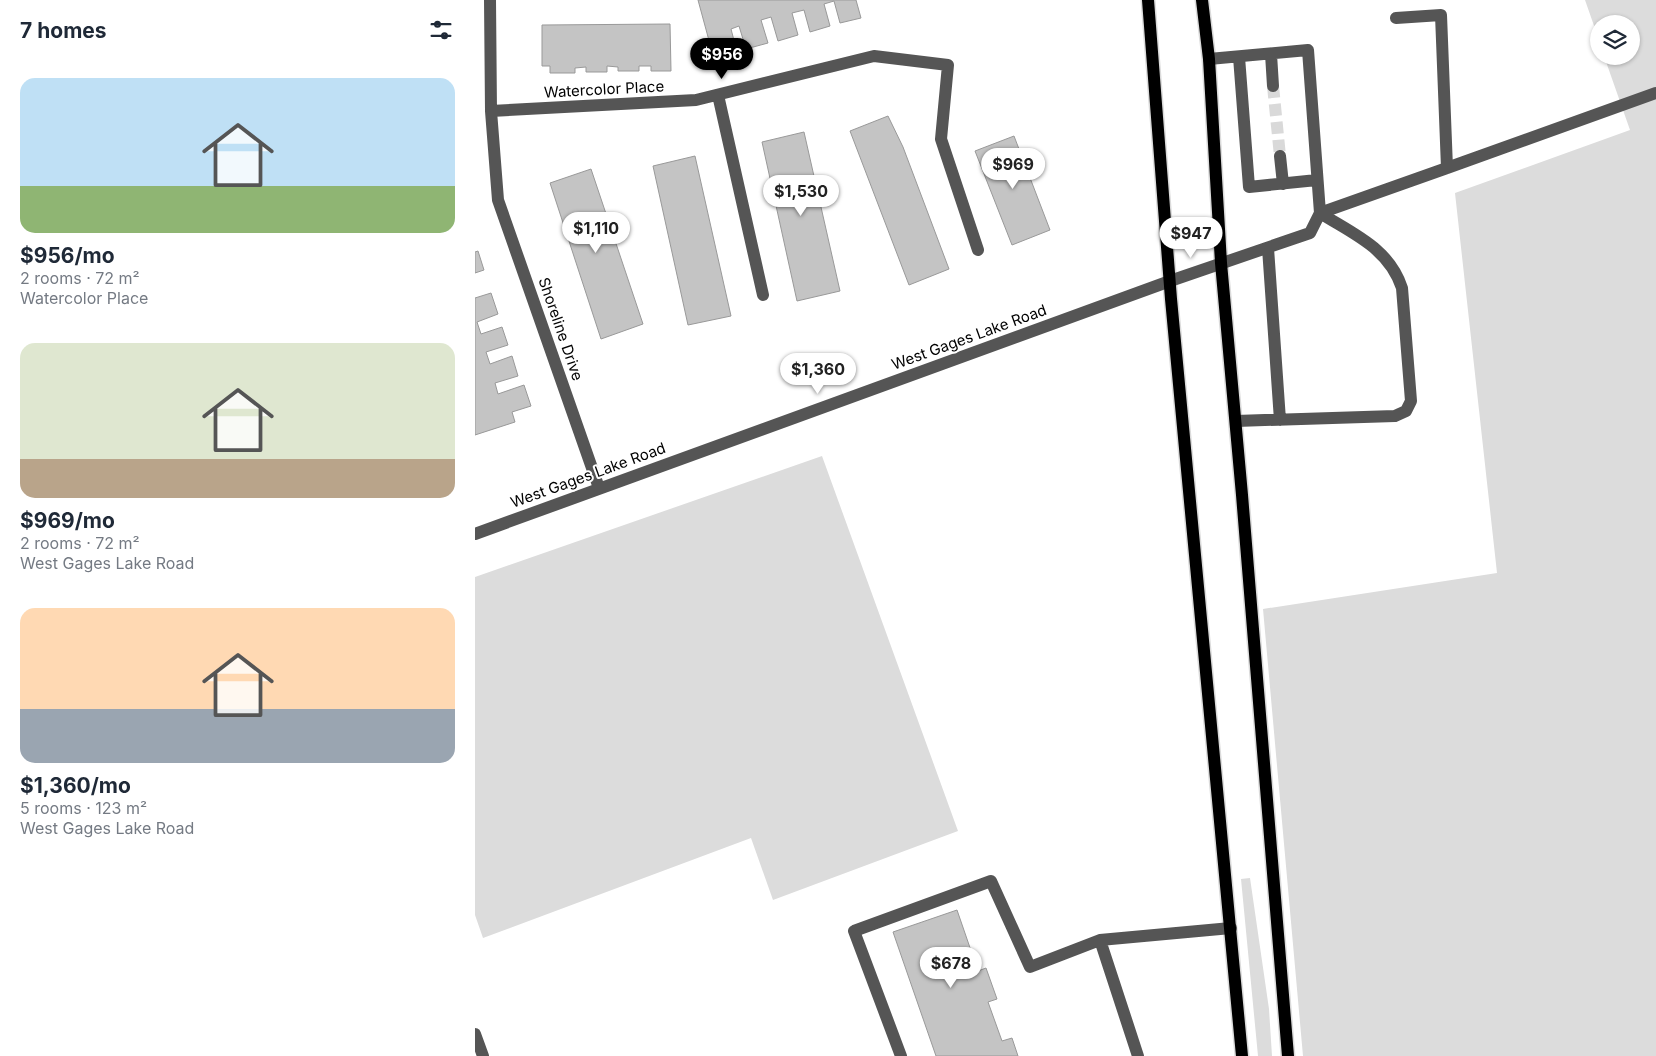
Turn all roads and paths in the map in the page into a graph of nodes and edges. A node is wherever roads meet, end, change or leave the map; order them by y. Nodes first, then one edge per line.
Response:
1 (490, 0) edge
2 (1147, 0) edge
3 (1202, 0) edge
4 (1396, 18) dead end
5 (1271, 54) junction
6 (1239, 57) junction
7 (1209, 59) junction
8 (1273, 86) tunnel mouth
9 (1656, 93) edge
10 (718, 95) junction
11 (491, 111) junction
12 (1280, 156) tunnel mouth
13 (1447, 168) junction
14 (1317, 180) junction
15 (1283, 184) junction
16 (1320, 213) junction
17 (1268, 248) junction
18 (978, 250) dead end
19 (1221, 263) junction
20 (1170, 281) junction
21 (763, 295) dead end
22 (1280, 420) junction
23 (1236, 421) junction
24 (599, 488) junction
25 (475, 534) edge
26 (1231, 928) junction
27 (1099, 940) junction
28 (475, 1034) edge
29 (483, 1056) edge
30 (901, 1056) edge
31 (1137, 1056) edge
32 (1242, 1056) edge
33 (1288, 1056) edge

1 - 11 street, Shoreline Drive
2 - 20 main road
3 - 7 main road
4 - 13 street
5 - 6 street
5 - 8 street
5 - 14 street
6 - 7 street
6 - 15 street
7 - 19 main road
9 - 13 street
10 - 11 street, Watercolor Place
10 - 18 street, Watercolor Place
10 - 21 street
11 - 24 street, Shoreline Drive
12 - 15 street
13 - 16 street
14 - 15 street
14 - 16 street
16 - 17 street, West Gages Lake Road
16 - 22 street
17 - 19 street, West Gages Lake Road
17 - 22 street
19 - 20 street, West Gages Lake Road
19 - 23 main road
20 - 24 street, West Gages Lake Road
20 - 26 main road
22 - 23 street
23 - 33 main road
24 - 25 street, West Gages Lake Road
26 - 27 street
26 - 32 main road
27 - 30 street
27 - 31 street
28 - 29 street

